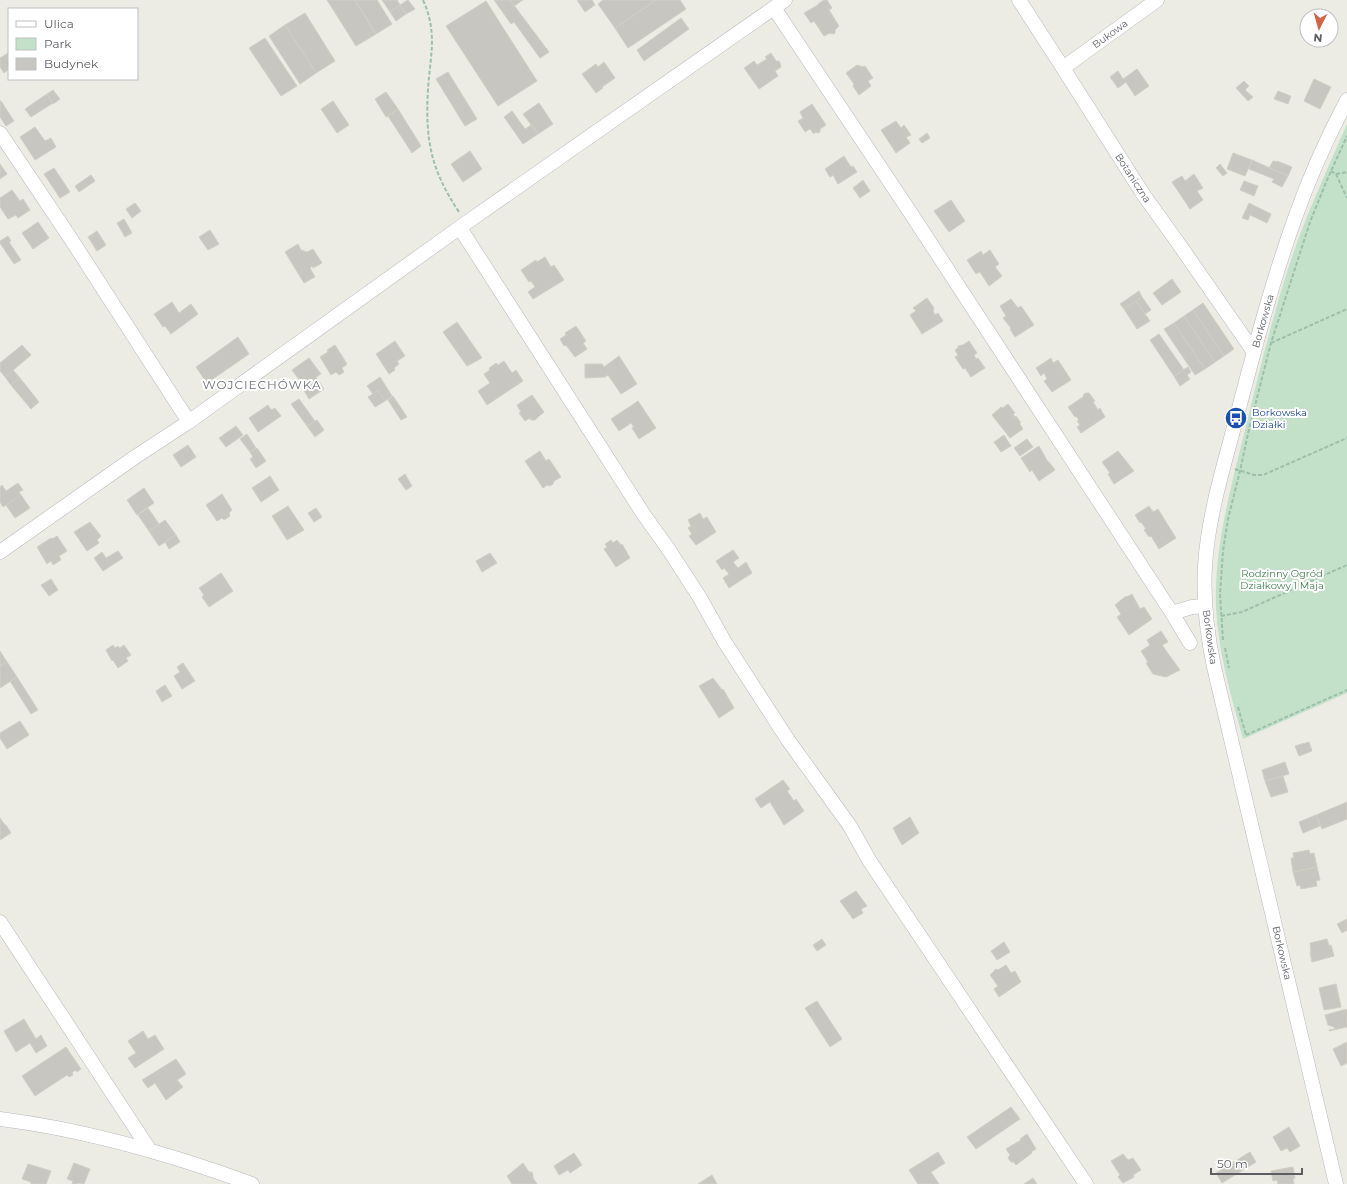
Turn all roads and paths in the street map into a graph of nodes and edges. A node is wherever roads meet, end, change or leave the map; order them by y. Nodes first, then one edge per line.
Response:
1 (422, 0) edge
2 (1018, 0) edge
3 (1157, 0) edge
4 (779, 4) edge
5 (1064, 68) junction
6 (1347, 100) edge
7 (0, 133) edge
8 (1347, 136) edge
9 (1331, 171) junction
10 (1347, 172) edge
11 (1336, 174) junction
12 (1347, 198) edge
13 (463, 226) junction
14 (1347, 309) edge
15 (1271, 343) junction
16 (1254, 352) junction
17 (189, 422) junction
18 (1347, 438) edge
19 (1240, 471) junction
20 (0, 552) edge
21 (1347, 565) edge
22 (1205, 606) junction
23 (1172, 613) junction
24 (1221, 616) junction
25 (1190, 643) dead end
26 (1229, 671) dead end
27 (1347, 690) edge
28 (1237, 704) dead end
29 (1246, 735) junction
30 (1232, 741) junction
31 (0, 922) edge
32 (0, 1119) edge
33 (149, 1150) junction
34 (252, 1184) edge
35 (1086, 1184) edge
36 (1336, 1184) edge

1 - 13 path
2 - 5 street, Botaniczna
3 - 5 street, Bukowa
4 - 13 street
4 - 23 street
5 - 16 street, Botaniczna
6 - 16 street, Borkowska
7 - 17 street
8 - 9 path
9 - 11 path
9 - 15 path
10 - 11 path
11 - 12 path
13 - 17 street
13 - 35 street
14 - 15 path
15 - 19 path
16 - 22 street, Borkowska
17 - 20 street
18 - 19 path
19 - 24 path
21 - 24 path
22 - 23 street
22 - 30 street, Borkowska
23 - 25 street
24 - 26 path
27 - 29 path
28 - 29 path
29 - 30 path
30 - 36 street, Borkowska
31 - 33 street
32 - 33 street
33 - 34 street

